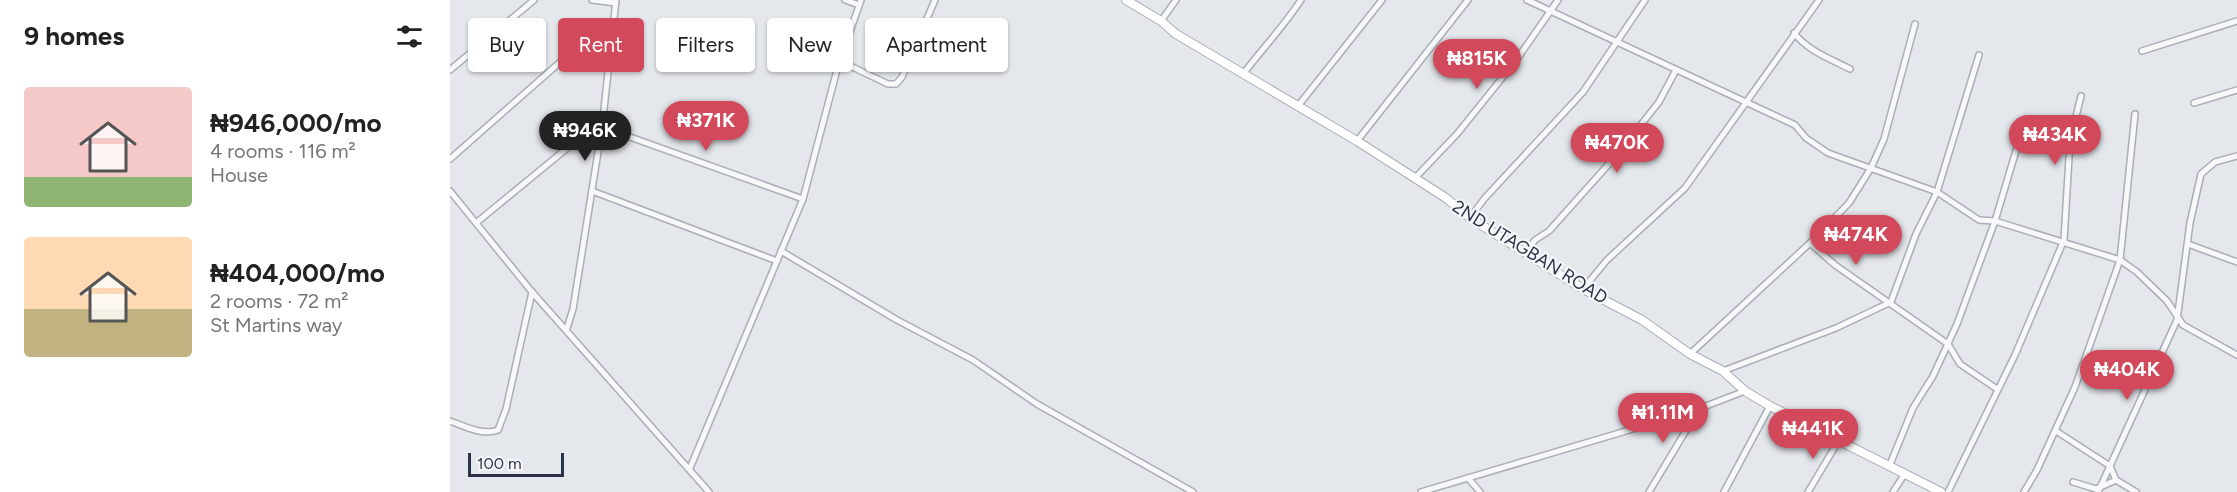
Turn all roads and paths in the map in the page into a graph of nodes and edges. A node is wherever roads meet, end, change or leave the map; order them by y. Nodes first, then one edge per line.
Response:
1 (534, 0) edge
2 (592, 0) edge
3 (845, 0) edge
4 (935, 0) edge
5 (1126, 0) edge
6 (1176, 0) edge
7 (1301, 0) edge
8 (1382, 0) edge
9 (1468, 0) edge
10 (1527, 0) edge
11 (1558, 0) edge
12 (1645, 0) edge
13 (1819, 0) edge
14 (616, 2) edge
15 (860, 3) edge
16 (1550, 10) junction
17 (615, 18) edge
18 (1161, 21) junction
19 (2237, 21) edge
20 (853, 23) edge
21 (1915, 24) dead end
22 (1794, 33) junction
23 (1618, 43) junction
24 (2142, 51) dead end
25 (1979, 55) dead end
26 (558, 64) edge
27 (853, 67) edge
28 (1850, 69) dead end
29 (450, 70) edge
30 (1676, 70) junction
31 (609, 72) edge
32 (836, 72) edge
33 (1244, 73) junction
34 (2237, 90) edge
35 (2081, 96) dead end
36 (2194, 103) dead end
37 (1746, 104) junction
38 (1298, 106) junction
39 (2135, 114) dead end
40 (602, 127) junction
41 (2021, 134) dead end
42 (1358, 141) junction
43 (2237, 156) edge
44 (450, 159) edge
45 (1871, 168) junction
46 (1415, 178) junction
47 (450, 190) edge
48 (592, 192) junction
49 (1937, 192) junction
50 (802, 199) junction
51 (1470, 218) junction
52 (1995, 221) junction
53 (476, 223) junction
54 (2064, 240) junction
55 (1810, 243) junction
56 (2188, 244) junction
57 (781, 251) junction
58 (1525, 253) junction
59 (2120, 260) junction
60 (777, 261) junction
61 (2237, 262) edge
62 (1583, 289) junction
63 (532, 292) junction
64 (1891, 302) junction
65 (2177, 320) junction
66 (567, 328) junction
67 (1948, 344) junction
68 (1690, 354) junction
69 (2237, 355) edge
70 (1724, 371) junction
71 (1997, 389) junction
72 (1745, 391) junction
73 (1770, 406) junction
74 (1698, 409) junction
75 (450, 421) edge
76 (2056, 431) junction
77 (1839, 440) junction
78 (2110, 466) junction
79 (1888, 467) junction
80 (690, 468) junction
81 (1904, 475) junction
82 (1468, 478) junction
83 (2116, 480) junction
84 (2073, 482) dead end
85 (2099, 489) edge
86 (709, 492) edge
87 (1193, 492) edge
88 (1421, 492) edge
89 (1480, 492) edge
90 (1649, 492) edge
91 (1724, 492) edge
92 (1808, 492) edge
93 (1893, 492) edge
94 (1941, 492) edge
95 (1948, 492) edge
96 (2024, 492) edge
97 (2136, 492) edge

1 - 29 street
2 - 14 street
3 - 15 street
4 - 27 street
5 - 18 street, 2ND UTAGBAN ROAD
6 - 18 street
7 - 33 street
8 - 38 street
9 - 42 street
10 - 16 street
11 - 16 street
12 - 23 street
13 - 22 street
14 - 17 street
15 - 20 street
16 - 23 street
16 - 46 street
18 - 33 street, 2ND UTAGBAN ROAD
19 - 24 street
21 - 45 street
22 - 28 street
22 - 37 street
23 - 30 street
23 - 51 street
25 - 49 street
26 - 44 street
30 - 37 street
30 - 58 street
31 - 40 street
32 - 50 street
33 - 38 street, 2ND UTAGBAN ROAD
34 - 36 street
35 - 54 street
37 - 45 street
37 - 62 street
38 - 42 street, 2ND UTAGBAN ROAD
39 - 59 street
40 - 48 street
40 - 50 street
40 - 53 street
41 - 52 street
42 - 46 street, 2ND UTAGBAN ROAD
43 - 56 street
45 - 49 street
45 - 55 street
46 - 51 street, 2ND UTAGBAN ROAD
47 - 53 street
48 - 60 street
48 - 66 street
49 - 52 street
49 - 64 street
50 - 57 street
51 - 58 street, 2ND UTAGBAN ROAD
52 - 54 street
52 - 67 street
53 - 63 street
54 - 59 street
54 - 71 street
55 - 64 street
55 - 68 street
56 - 61 street
56 - 65 street
57 - 60 street
57 - 87 street
58 - 62 street, 2ND UTAGBAN ROAD
59 - 65 street
59 - 76 street
60 - 80 street
62 - 68 street, 2ND UTAGBAN ROAD
63 - 66 street
63 - 75 street
64 - 67 street
64 - 70 street
65 - 69 street
65 - 78 street
66 - 80 street
67 - 71 street
67 - 79 street
68 - 70 street, 2ND UTAGBAN ROAD
70 - 72 street, 2ND UTAGBAN ROAD
71 - 95 street
72 - 73 street, 2ND UTAGBAN ROAD
72 - 74 street
73 - 77 street, 2ND UTAGBAN ROAD
73 - 91 street
74 - 82 street
74 - 90 street
76 - 78 street
76 - 96 street
77 - 79 street, 2ND UTAGBAN ROAD
77 - 92 street
78 - 83 street
78 - 85 street
79 - 81 street, 2ND UTAGBAN ROAD
80 - 86 street
81 - 93 street
81 - 94 street, 2ND UTAGBAN ROAD
82 - 88 street
82 - 89 street
83 - 85 street
83 - 97 street
84 - 85 street

